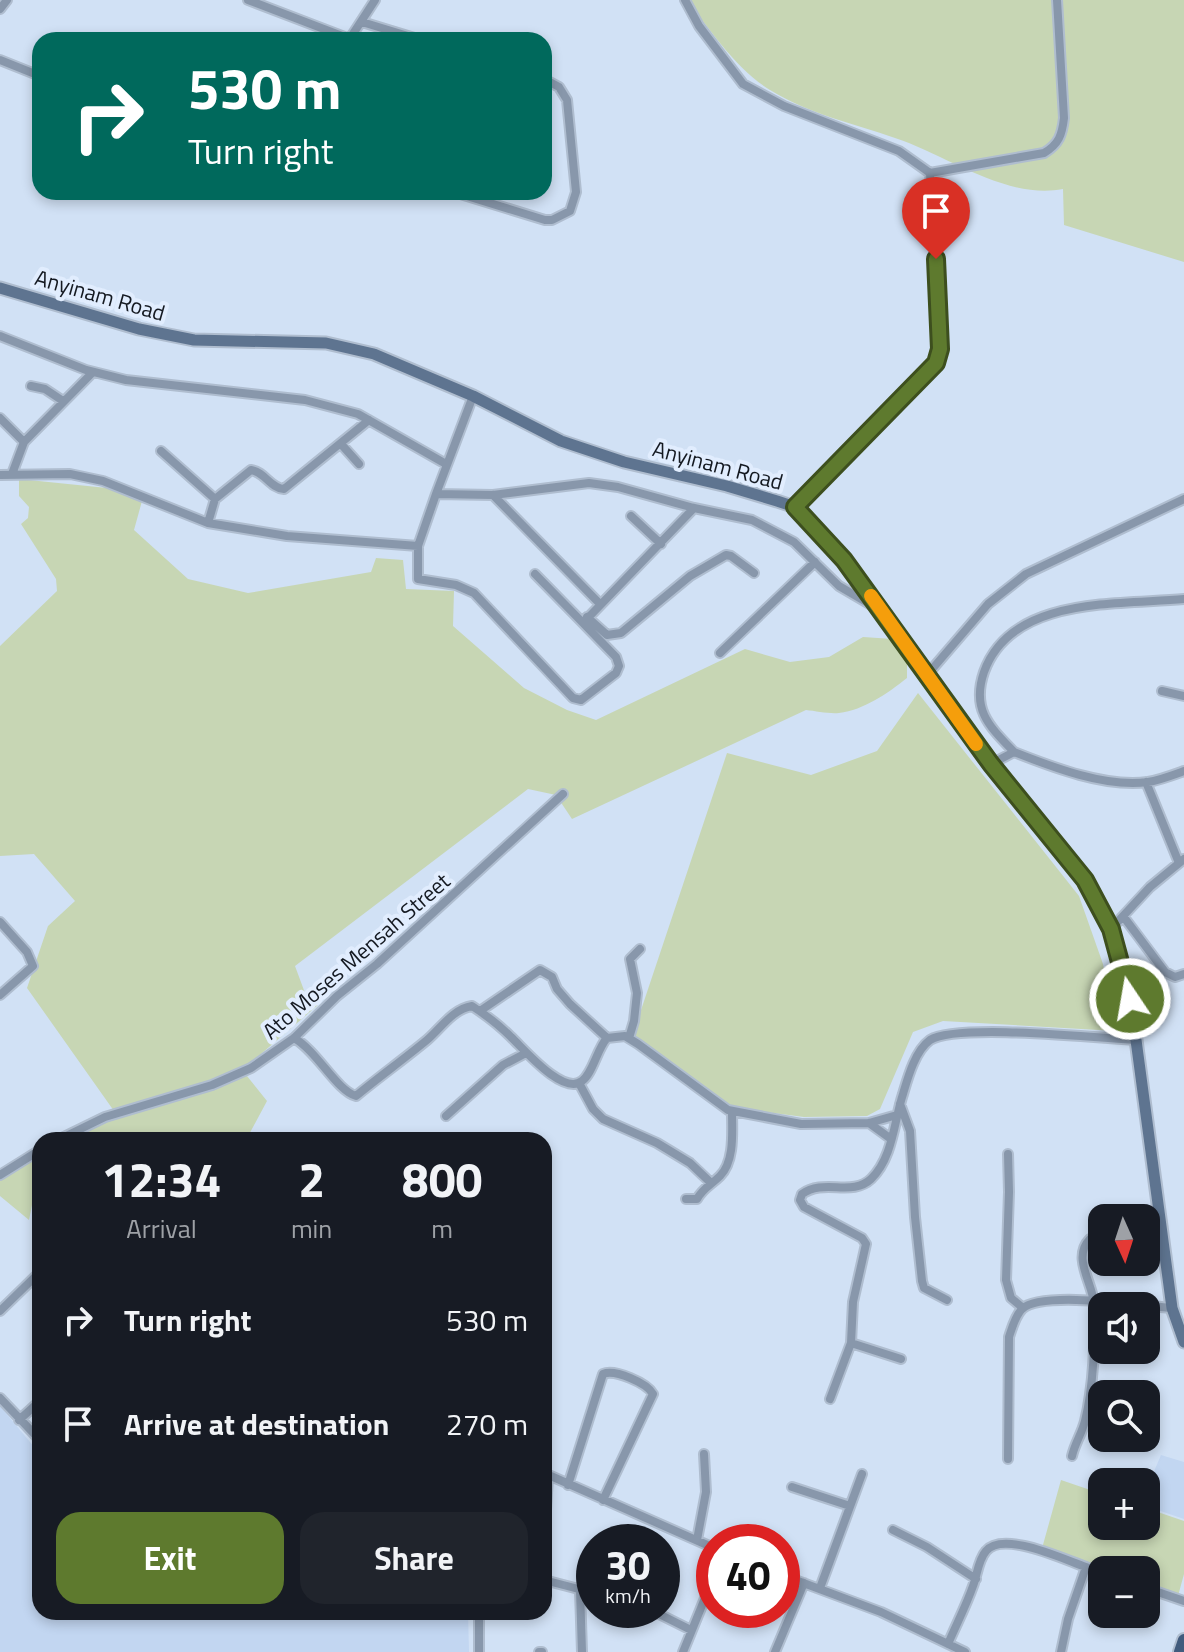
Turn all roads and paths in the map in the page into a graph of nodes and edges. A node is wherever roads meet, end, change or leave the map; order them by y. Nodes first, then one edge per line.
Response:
1 (7, 0) edge
2 (248, 0) edge
3 (375, 0) edge
4 (685, 0) edge
5 (1057, 0) edge
6 (0, 9) edge
7 (362, 22) junction
8 (332, 32) edge
9 (355, 32) edge
10 (395, 32) edge
11 (0, 60) edge
12 (32, 73) edge
13 (552, 83) edge
14 (930, 173) junction
15 (480, 200) edge
16 (0, 288) edge
17 (0, 336) edge
18 (93, 372) junction
19 (31, 386) dead end
20 (473, 396) junction
21 (63, 401) junction
22 (0, 418) edge
23 (369, 420) junction
24 (24, 442) junction
25 (341, 444) junction
26 (161, 451) dead end
27 (359, 464) dead end
28 (446, 464) junction
29 (12, 474) junction
30 (0, 475) edge
31 (436, 494) junction
32 (493, 495) junction
33 (215, 499) junction
34 (1184, 499) edge
35 (795, 507) junction
36 (694, 508) junction
37 (631, 516) dead end
38 (208, 523) junction
39 (661, 544) junction
40 (418, 546) junction
41 (815, 562) junction
42 (754, 573) dead end
43 (535, 574) dead end
44 (1184, 599) edge
45 (600, 604) junction
46 (884, 613) junction
47 (585, 620) junction
48 (720, 653) dead end
49 (927, 675) junction
50 (1162, 691) dead end
51 (1184, 696) edge
52 (1014, 752) junction
53 (991, 764) junction
54 (1184, 771) edge
55 (1146, 782) junction
56 (563, 794) dead end
57 (1181, 861) edge
58 (1123, 916) junction
59 (0, 922) edge
60 (1111, 929) junction
61 (640, 949) dead end
62 (1184, 974) edge
63 (0, 995) edge
64 (480, 1011) junction
65 (294, 1038) junction
66 (607, 1038) junction
67 (629, 1038) junction
68 (1136, 1040) junction
69 (526, 1053) junction
70 (579, 1083) junction
71 (900, 1104) junction
72 (732, 1112) junction
73 (897, 1115) junction
74 (446, 1116) dead end
75 (869, 1123) junction
76 (74, 1132) edge
77 (891, 1139) junction
78 (1008, 1154) dead end
79 (32, 1155) edge
80 (0, 1175) edge
81 (711, 1183) junction
82 (686, 1199) dead end
83 (1088, 1242) edge
84 (1160, 1249) edge
85 (1165, 1251) junction
86 (32, 1280) edge
87 (1091, 1292) edge
88 (947, 1300) dead end
89 (1088, 1301) edge
90 (1160, 1307) edge
91 (1023, 1308) junction
92 (1172, 1308) junction
93 (0, 1311) edge
94 (1184, 1342) edge
95 (851, 1343) junction
96 (901, 1359) dead end
97 (1090, 1364) edge
98 (0, 1398) edge
99 (830, 1399) dead end
100 (32, 1408) edge
101 (19, 1420) junction
102 (32, 1432) edge
103 (704, 1454) dead end
104 (1072, 1456) dead end
105 (1008, 1459) dead end
106 (862, 1474) dead end
107 (552, 1477) edge
108 (568, 1485) junction
109 (792, 1487) dead end
110 (603, 1500) junction
111 (850, 1506) junction
112 (700, 1524) edge
113 (893, 1530) dead end
114 (696, 1540) edge
115 (1086, 1567) joint
116 (976, 1579) junction
117 (552, 1582) edge
118 (800, 1582) edge
119 (804, 1583) junction
120 (820, 1588) junction
121 (576, 1589) edge
122 (1160, 1593) edge
123 (1184, 1601) edge
124 (696, 1618) edge
125 (479, 1620) edge
126 (680, 1624) edge
127 (581, 1628) edge
128 (691, 1630) junction
129 (1184, 1640) edge
130 (948, 1644) junction
131 (479, 1652) edge
132 (582, 1652) edge
133 (683, 1652) edge
134 (775, 1652) edge
135 (965, 1652) edge
136 (1061, 1652) edge
137 (1180, 1652) edge

1 - 6 street
2 - 8 street
3 - 7 street
4 - 14 street
5 - 14 street
7 - 9 street
7 - 10 street
11 - 12 street
13 - 15 street
14 - 35 street
16 - 20 street, Anyinam Road
17 - 18 street
18 - 21 street
18 - 23 street
19 - 21 street
20 - 28 street
20 - 35 street, Anyinam Road
21 - 24 street
22 - 24 street
23 - 25 street
23 - 28 street
24 - 29 street
25 - 27 street
25 - 33 street
26 - 33 street
28 - 31 street
29 - 30 street
29 - 38 street
31 - 32 street
31 - 40 street
32 - 36 street
32 - 45 street
33 - 38 street
34 - 49 street
35 - 46 street, Anyinam Road
36 - 39 street
36 - 41 street
37 - 39 street
38 - 40 street
39 - 45 street
40 - 47 street
41 - 46 street
41 - 48 street
42 - 47 street
43 - 47 street
44 - 52 street
45 - 47 street
46 - 49 street, Anyinam Road
49 - 53 street, Anyinam Road
50 - 51 street
52 - 53 street
52 - 55 street
53 - 60 street, Anyinam Road
54 - 55 street
55 - 57 street
56 - 65 street, Ato Moses Mensah Street
57 - 58 street
58 - 60 street
58 - 62 street
59 - 63 street
60 - 68 street, Anyinam Road
61 - 67 street
64 - 65 street
64 - 66 street
64 - 69 street
65 - 76 street, Ato Moses Mensah Street
66 - 67 street
66 - 70 street
67 - 72 street
68 - 71 street
68 - 85 street, Anyinam Road
69 - 70 street
69 - 74 street
70 - 81 street
71 - 73 street
71 - 88 street
72 - 75 street
72 - 81 street
73 - 75 street
73 - 77 street
75 - 77 street
77 - 95 street
78 - 91 street
79 - 80 street
81 - 82 street
83 - 87 street
84 - 85 street
85 - 92 street, Anyinam Road
86 - 93 street
89 - 91 street
90 - 92 street
91 - 105 street
92 - 94 street, Anyinam Road
95 - 96 street
95 - 99 street
97 - 104 street
98 - 101 street
100 - 101 street
101 - 102 street
103 - 112 street
106 - 111 street
107 - 108 street
108 - 110 street
108 - 110 street
109 - 111 street
110 - 114 street
111 - 120 street
113 - 116 street
115 - 116 street
115 - 136 street
116 - 130 street
117 - 121 street
118 - 119 street
119 - 120 street
119 - 134 street
120 - 130 street
122 - 123 street
124 - 128 street
125 - 131 street
126 - 128 street
127 - 132 street
128 - 133 street
129 - 137 main road
130 - 135 street

